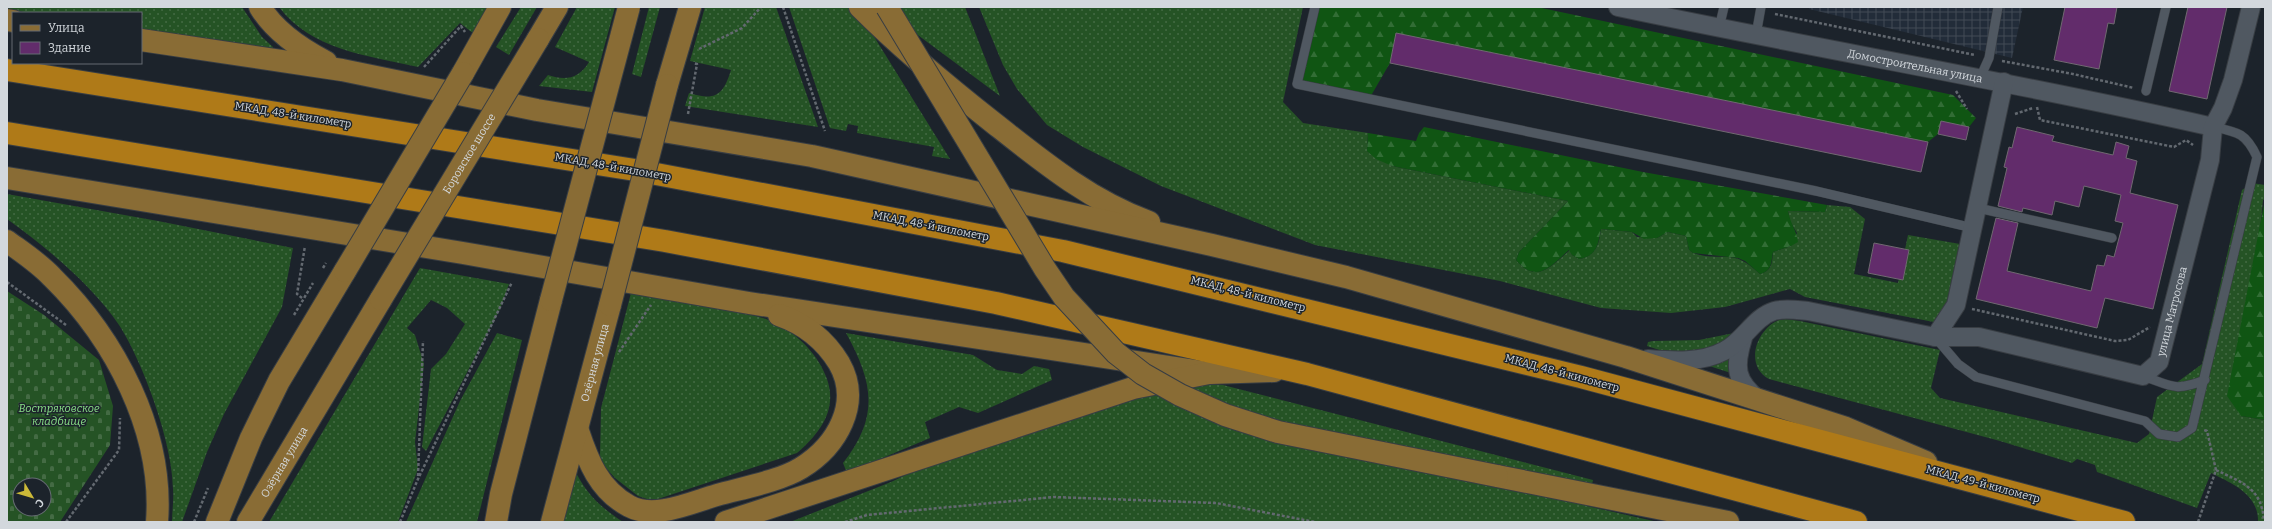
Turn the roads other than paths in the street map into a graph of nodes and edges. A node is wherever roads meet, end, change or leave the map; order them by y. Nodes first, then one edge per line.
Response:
1 (260, 7) edge
2 (500, 7) edge
3 (557, 7) edge
4 (629, 7) edge
5 (690, 7) edge
6 (860, 7) edge
7 (887, 7) edge
8 (1315, 7) edge
9 (1618, 7) edge
10 (1724, 7) edge
11 (1761, 7) edge
12 (1998, 7) edge
13 (2166, 7) edge
14 (2251, 7) edge
15 (1719, 28) junction
16 (1756, 35) junction
17 (142, 40) edge
18 (7, 70) edge
19 (342, 70) junction
20 (1980, 78) junction
21 (2004, 82) junction
22 (2146, 91) road end
23 (2213, 127) junction
24 (7, 133) edge
25 (7, 178) edge
26 (1978, 208) junction
27 (1973, 228) junction
28 (2112, 238) dead end
29 (7, 241) edge
30 (1212, 245) junction
31 (380, 299) joint
32 (749, 304) junction
33 (1935, 337) junction
34 (1743, 338) junction
35 (1626, 357) junction
36 (1208, 373) junction
37 (1307, 374) junction
38 (2143, 376) junction
39 (2205, 380) junction
40 (1759, 400) junction
41 (578, 431) junction
42 (1842, 447) joint
43 (1966, 478) junction
44 (157, 522) edge
45 (217, 522) edge
46 (248, 522) edge
47 (496, 522) edge
48 (552, 522) edge
49 (726, 522) edge
50 (1728, 522) edge
51 (1856, 522) edge
52 (2124, 522) edge

1 - 19 main road
2 - 45 main road, bridge
3 - 31 main road, Боровское шоссе, bridge
4 - 47 main road, bridge
5 - 41 main road, Озёрная улица, bridge
6 - 30 main road
7 - 50 main road, bridge
8 - 27 lane
9 - 15 street, Домостроительная улица
10 - 15 lane
11 - 16 lane
12 - 20 lane
13 - 22 lane
14 - 23 street, улица Матросова
15 - 16 street, Домостроительная улица
16 - 20 street, Домостроительная улица
17 - 19 main road
18 - 42 highway, МКАД, 48-й километр
19 - 30 main road
20 - 21 street, Домостроительная улица
21 - 23 street, Домостроительная улица
21 - 26 street
23 - 38 street, улица Матросова
23 - 39 lane
24 - 37 highway
25 - 32 main road
26 - 27 street
26 - 28 lane
27 - 33 street
29 - 44 main road
30 - 35 main road
31 - 46 main road, Озёрная улица
32 - 36 main road
32 - 41 main road
33 - 34 street
33 - 38 street
33 - 39 lane
34 - 35 street
34 - 40 street
35 - 40 main road
36 - 37 main road
36 - 49 main road
37 - 51 highway
38 - 39 lane
40 - 43 main road
41 - 48 main road, Озёрная улица
42 - 43 highway, МКАД, 49-й километр
43 - 52 highway, МКАД, 49-й километр

